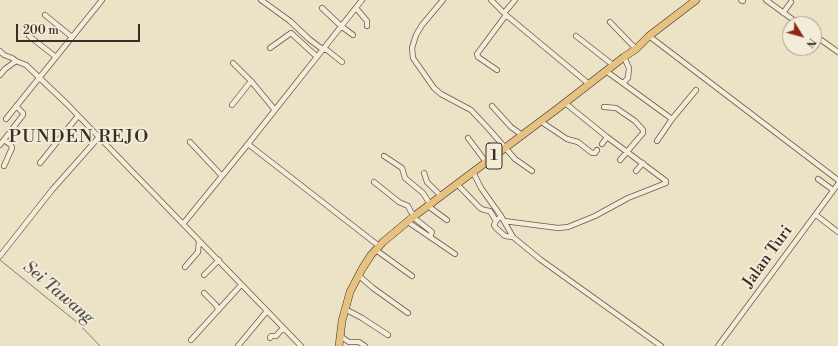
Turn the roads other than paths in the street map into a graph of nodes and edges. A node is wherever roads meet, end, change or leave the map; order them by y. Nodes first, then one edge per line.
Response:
1 (102, 0) edge
2 (261, 0) edge
3 (362, 0) edge
4 (443, 0) edge
5 (491, 0) edge
6 (515, 0) edge
7 (696, 0) edge
8 (766, 0) edge
9 (791, 2) dead end
10 (322, 8) dead end
11 (356, 8) junction
12 (783, 13) junction
13 (45, 14) dead end
14 (505, 14) junction
15 (787, 16) edge
16 (610, 22) dead end
17 (341, 26) junction
18 (367, 26) dead end
19 (353, 35) dead end
20 (29, 36) dead end
21 (576, 36) dead end
22 (649, 36) junction
23 (72, 37) junction
24 (822, 41) edge
25 (270, 48) dead end
26 (322, 49) junction
27 (636, 49) junction
28 (0, 51) edge
29 (838, 52) edge
30 (316, 56) junction
31 (56, 57) junction
32 (624, 57) junction
33 (16, 61) junction
34 (342, 62) dead end
35 (233, 63) dead end
36 (613, 65) junction
37 (497, 70) dead end
38 (606, 71) junction
39 (0, 75) edge
40 (39, 77) junction
41 (251, 81) junction
42 (590, 84) junction
43 (623, 84) junction
44 (696, 90) dead end
45 (565, 103) junction
46 (232, 105) dead end
47 (16, 106) junction
48 (492, 106) dead end
49 (604, 107) dead end
50 (275, 110) junction
51 (78, 116) junction
52 (6, 119) dead end
53 (672, 119) junction
54 (540, 121) junction
55 (522, 135) junction
56 (99, 137) junction
57 (607, 137) junction
58 (468, 138) dead end
59 (4, 140) junction
60 (657, 141) dead end
61 (190, 142) dead end
62 (248, 144) junction
63 (602, 144) dead end
64 (0, 145) edge
65 (505, 148) junction
66 (597, 150) dead end
67 (626, 152) junction
68 (384, 156) dead end
69 (620, 160) dead end
70 (486, 162) junction
71 (40, 163) dead end
72 (643, 163) junction
73 (4, 166) dead end
74 (532, 171) dead end
75 (636, 171) dead end
76 (473, 172) junction
77 (424, 173) dead end
78 (222, 176) junction
79 (818, 179) dead end
80 (838, 180) edge
81 (374, 182) dead end
82 (457, 184) junction
83 (838, 184) edge
84 (833, 190) junction
85 (441, 196) junction
86 (429, 205) junction
87 (816, 215) junction
88 (412, 218) junction
89 (499, 218) junction
90 (447, 220) dead end
91 (504, 221) junction
92 (183, 224) junction
93 (838, 232) edge
94 (513, 237) junction
95 (199, 241) junction
96 (377, 248) junction
97 (455, 254) dead end
98 (1, 255) edge
99 (218, 260) junction
100 (185, 267) dead end
101 (204, 275) dead end
102 (358, 275) junction
103 (412, 276) dead end
104 (241, 285) junction
105 (204, 293) dead end
106 (218, 309) junction
107 (345, 309) junction
108 (267, 311) junction
109 (408, 313) dead end
110 (283, 328) junction
111 (388, 335) dead end
112 (340, 336) junction
113 (270, 338) dead end
114 (191, 340) dead end
115 (238, 346) edge
116 (301, 346) edge
117 (339, 346) edge
118 (365, 346) edge
119 (661, 346) edge
120 (718, 346) edge

1 - 23 street
2 - 26 street
3 - 11 street
4 - 65 street
5 - 14 street
6 - 14 street
7 - 22 highway, 1
8 - 12 street
9 - 12 street
10 - 17 street
11 - 17 street
11 - 18 street
12 - 15 street
13 - 23 street
14 - 37 street
14 - 42 street
16 - 27 street
17 - 19 street
17 - 26 street
20 - 31 street
21 - 36 street
22 - 27 highway, 1
22 - 80 street
23 - 31 street
24 - 29 street
25 - 30 street
26 - 30 street
26 - 34 street
27 - 32 highway, 1
28 - 33 street
30 - 50 street
31 - 40 street
32 - 36 highway, 1
32 - 43 street
33 - 39 street
33 - 40 street
35 - 41 street
36 - 38 highway, 1
38 - 42 highway, 1
38 - 43 street
40 - 47 street
40 - 51 street
41 - 46 street
41 - 50 street
42 - 45 highway, 1
43 - 53 street
44 - 53 street
45 - 54 highway, 1
45 - 57 street
47 - 52 street
47 - 59 street
48 - 55 street
49 - 67 street
50 - 62 street
51 - 56 street
51 - 71 street
53 - 60 street
54 - 55 highway, 1
54 - 66 street
55 - 65 highway, 1
56 - 92 street
56 - 98 street
57 - 63 street
57 - 67 street
58 - 70 street
59 - 64 street
59 - 73 street
61 - 78 street
62 - 78 street
62 - 96 street
65 - 70 highway, 1
65 - 74 street
67 - 69 street
67 - 72 street
68 - 86 street
70 - 76 highway, 1
72 - 75 street
72 - 91 street
76 - 82 highway, 1
76 - 89 street
77 - 85 street
78 - 92 street
79 - 84 street
81 - 88 street
82 - 85 highway, 1
82 - 89 street
83 - 84 street, Jalan Turi
84 - 87 street, Jalan Turi
85 - 86 highway, 1
86 - 88 highway, 1
86 - 90 street
87 - 93 street
87 - 120 street, Jalan Turi
88 - 96 highway, 1
88 - 97 street
89 - 91 street
89 - 94 street
91 - 94 street
92 - 95 street
94 - 119 street
95 - 99 street
95 - 100 street
96 - 102 highway, 1
96 - 103 street
99 - 101 street
99 - 104 street
102 - 107 highway, 1
102 - 109 street
104 - 106 street
104 - 108 street
105 - 106 street
106 - 114 street
107 - 111 street
107 - 112 highway, 1
108 - 110 street
108 - 115 street
110 - 113 street
110 - 116 street
112 - 117 highway, 1
112 - 118 street

